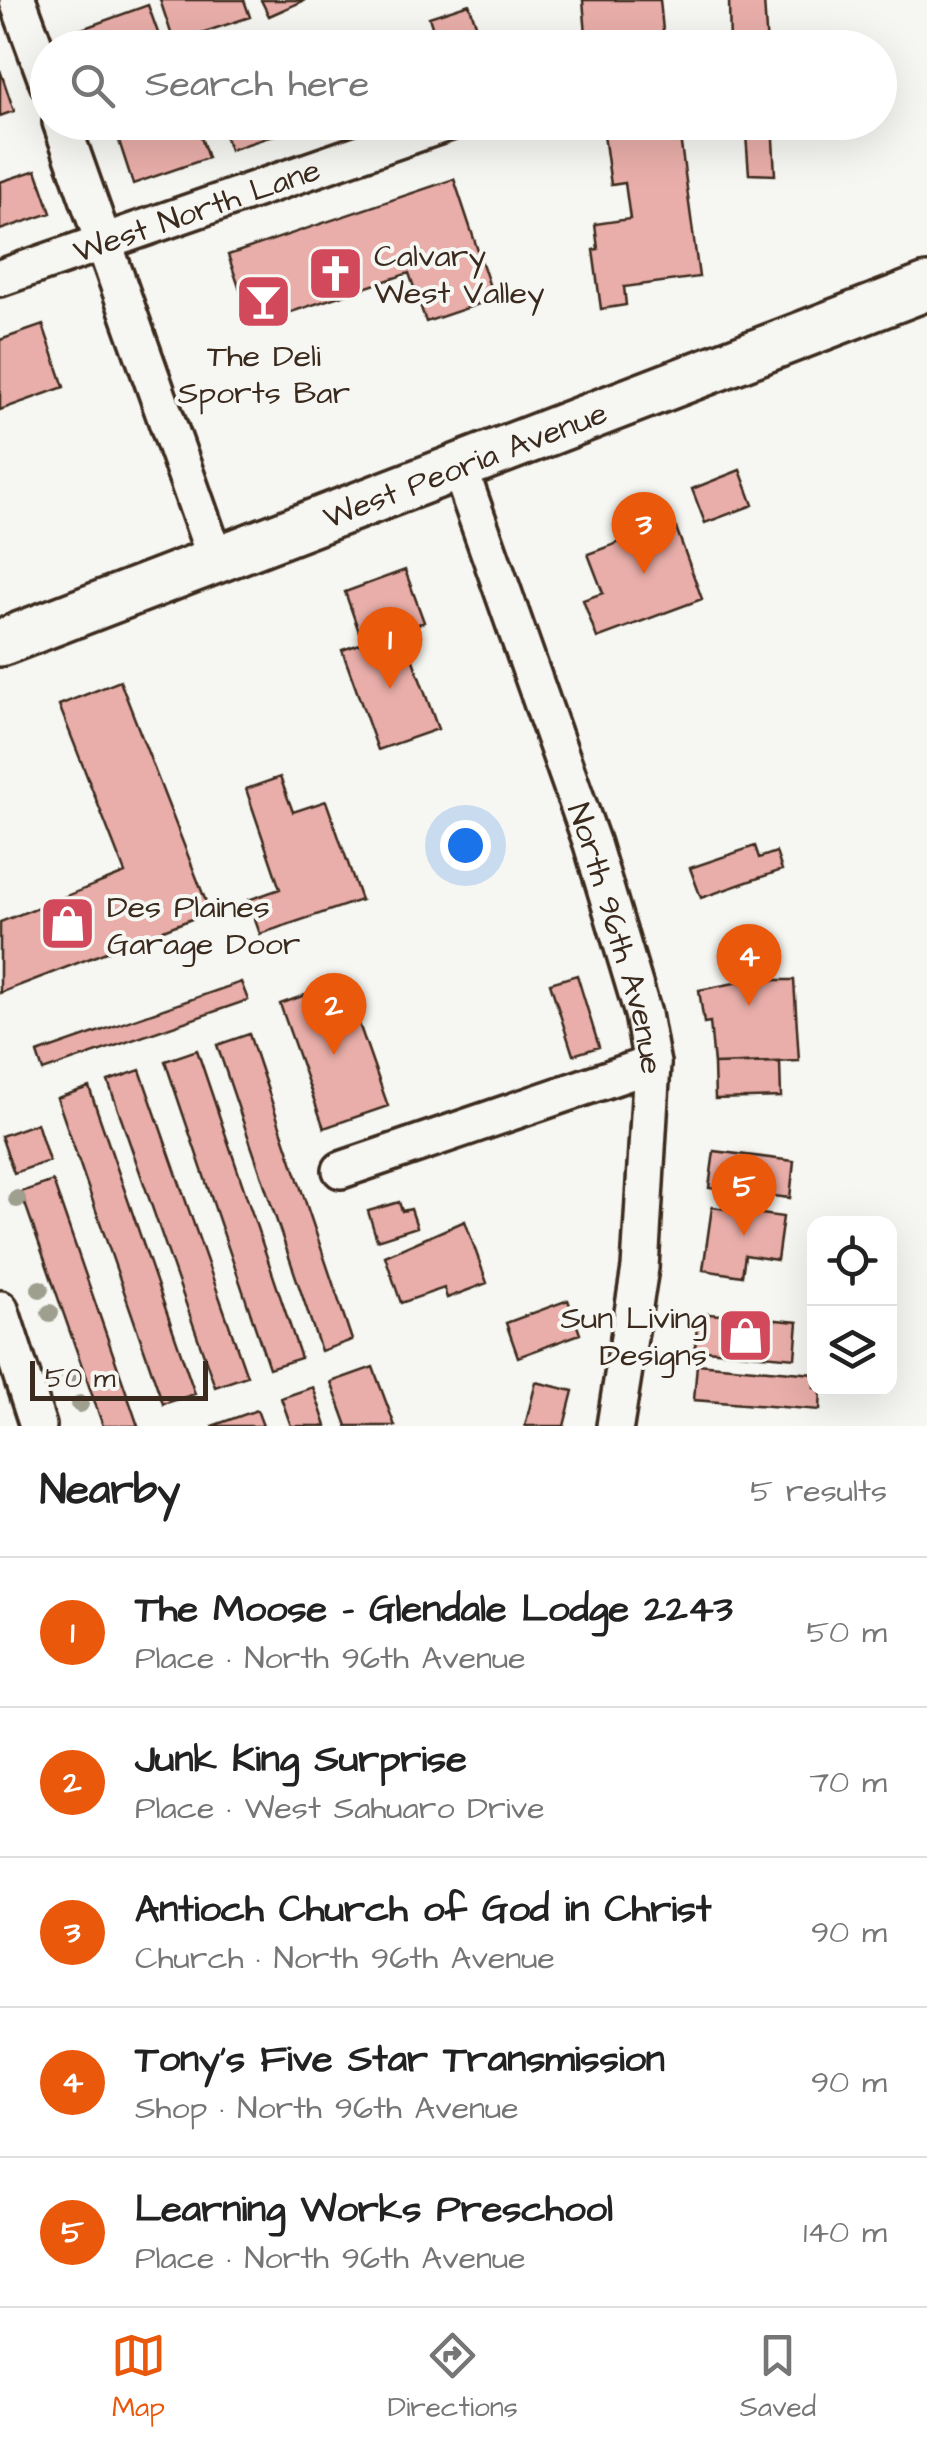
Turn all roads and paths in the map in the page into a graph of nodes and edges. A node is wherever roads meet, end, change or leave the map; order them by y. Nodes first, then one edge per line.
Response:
1 (19, 0) edge
2 (0, 7) edge
3 (30, 31) edge
4 (67, 140) edge
5 (398, 140) edge
6 (104, 242) junction
7 (0, 278) edge
8 (927, 287) edge
9 (460, 467) junction
10 (216, 560) junction
11 (0, 644) edge
12 (652, 1064) junction
13 (341, 1170) dead end
14 (0, 1309) edge
15 (38, 1426) edge
16 (615, 1426) edge

1 - 2 street
1 - 3 street
4 - 6 street
5 - 6 street, West North Lane
6 - 7 street, West North Lane
6 - 10 street
8 - 9 main road, West Peoria Avenue
9 - 10 main road, West Peoria Avenue
9 - 12 street, North 96th Avenue
10 - 11 main road, West Peoria Avenue
12 - 13 street
12 - 16 street, North 96th Avenue
14 - 15 street

